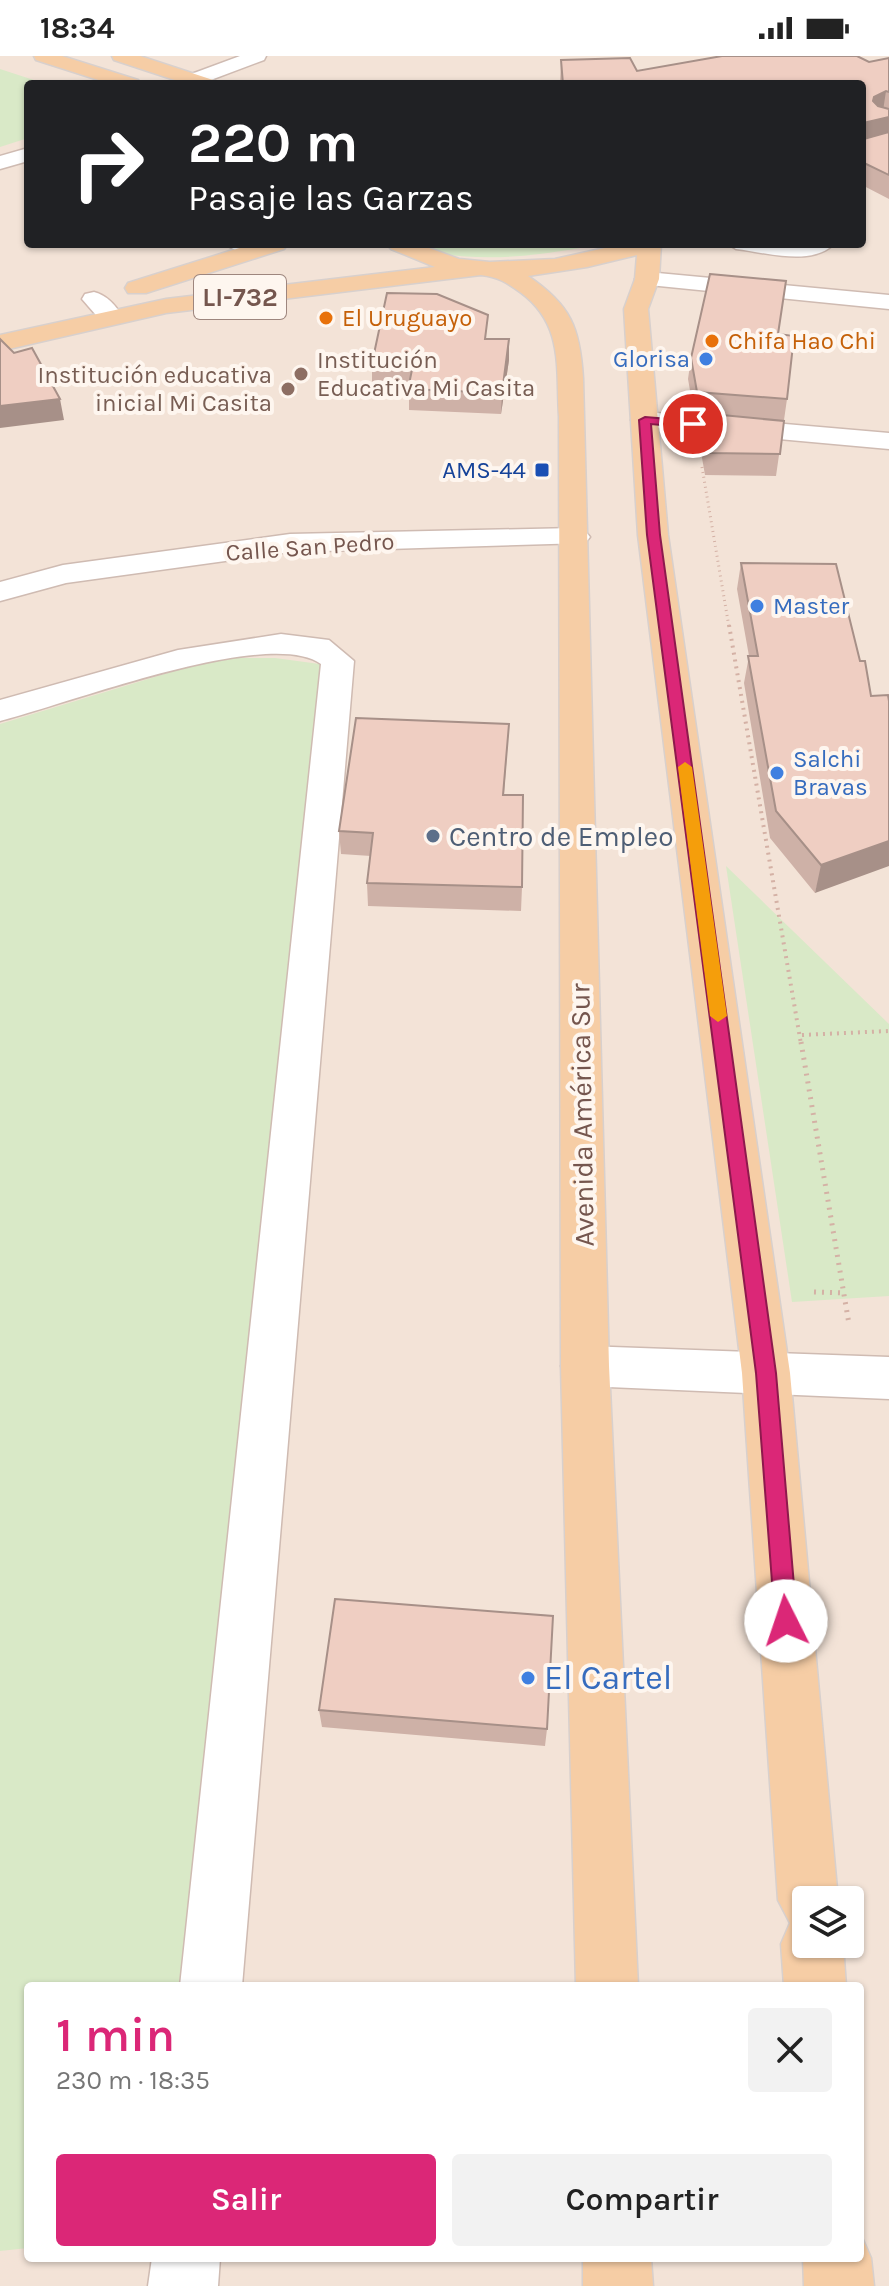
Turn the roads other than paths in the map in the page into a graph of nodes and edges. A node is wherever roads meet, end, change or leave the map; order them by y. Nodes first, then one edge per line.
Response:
1 (43, 56) edge
2 (121, 56) edge
3 (257, 56) edge
4 (118, 80) edge
5 (194, 80) edge
6 (204, 80) edge
7 (24, 155) edge
8 (0, 163) edge
9 (242, 248) edge
10 (407, 248) edge
11 (633, 248) edge
12 (648, 248) edge
13 (775, 248) edge
14 (821, 248) edge
15 (494, 269) junction
16 (647, 279) junction
17 (882, 294) edge
18 (102, 308) junction
19 (0, 320) edge
20 (0, 343) edge
21 (645, 420) junction
22 (889, 441) edge
23 (575, 537) junction
24 (0, 592) edge
25 (0, 711) edge
26 (585, 1366) junction
27 (766, 1373) junction
28 (873, 1377) edge
29 (807, 1886) edge
30 (813, 1958) edge
31 (211, 1982) edge
32 (607, 1982) edge
33 (815, 1982) edge
34 (186, 2262) edge
35 (617, 2262) edge
36 (837, 2262) edge
37 (183, 2286) edge
38 (618, 2286) edge
39 (839, 2286) edge

1 - 4 main road
2 - 5 main road
3 - 6 street
7 - 8 street
9 - 18 main road, LI-732
10 - 15 main road
11 - 15 main road
12 - 16 main road
13 - 14 lane
15 - 18 main road, LI-732
15 - 23 main road, Avenida América Sur
16 - 17 street
16 - 21 main road
18 - 19 main road, LI-732
18 - 20 main road, LI-732
21 - 22 street
21 - 27 main road
23 - 24 street, Calle San Pedro
23 - 26 main road, Avenida América Sur
25 - 31 street
26 - 27 street
26 - 32 main road, Avenida América Sur
27 - 28 street
27 - 29 main road
30 - 33 main road
34 - 37 street
35 - 38 main road
36 - 39 main road

